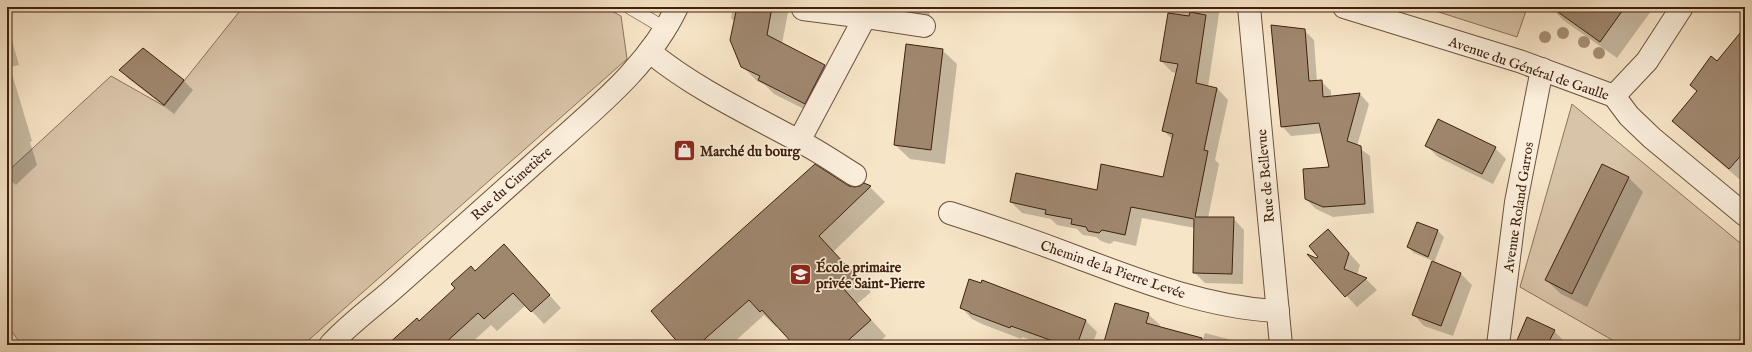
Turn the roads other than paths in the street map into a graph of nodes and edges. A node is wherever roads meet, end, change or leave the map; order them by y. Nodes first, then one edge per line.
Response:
1 (629, 7) edge
2 (677, 7) edge
3 (1249, 7) edge
4 (1344, 7) edge
5 (1682, 7) edge
6 (803, 8) dead end
7 (865, 17) junction
8 (924, 26) dead end
9 (666, 29) junction
10 (650, 52) junction
11 (1542, 69) junction
12 (1614, 96) junction
13 (799, 141) junction
14 (855, 175) dead end
15 (950, 213) dead end
16 (1745, 215) edge
17 (1278, 311) junction
18 (330, 345) edge
19 (1281, 345) edge
20 (1498, 345) edge

1 - 9 lane
2 - 9 street, Rue du Cimetière
3 - 17 street, Rue de Bellevue
4 - 11 street, Avenue du Général de Gaulle
5 - 12 street
6 - 7 street
7 - 8 street
7 - 13 street
9 - 10 street, Rue du Cimetière
10 - 13 street
10 - 18 street, Rue du Cimetière
11 - 12 street, Avenue du Général de Gaulle
11 - 20 street, Avenue Roland Garros
12 - 16 street, Avenue du Général de Gaulle
13 - 14 street
15 - 17 street, Chemin de la Pierre Levée
17 - 19 street, Rue de Bellevue

